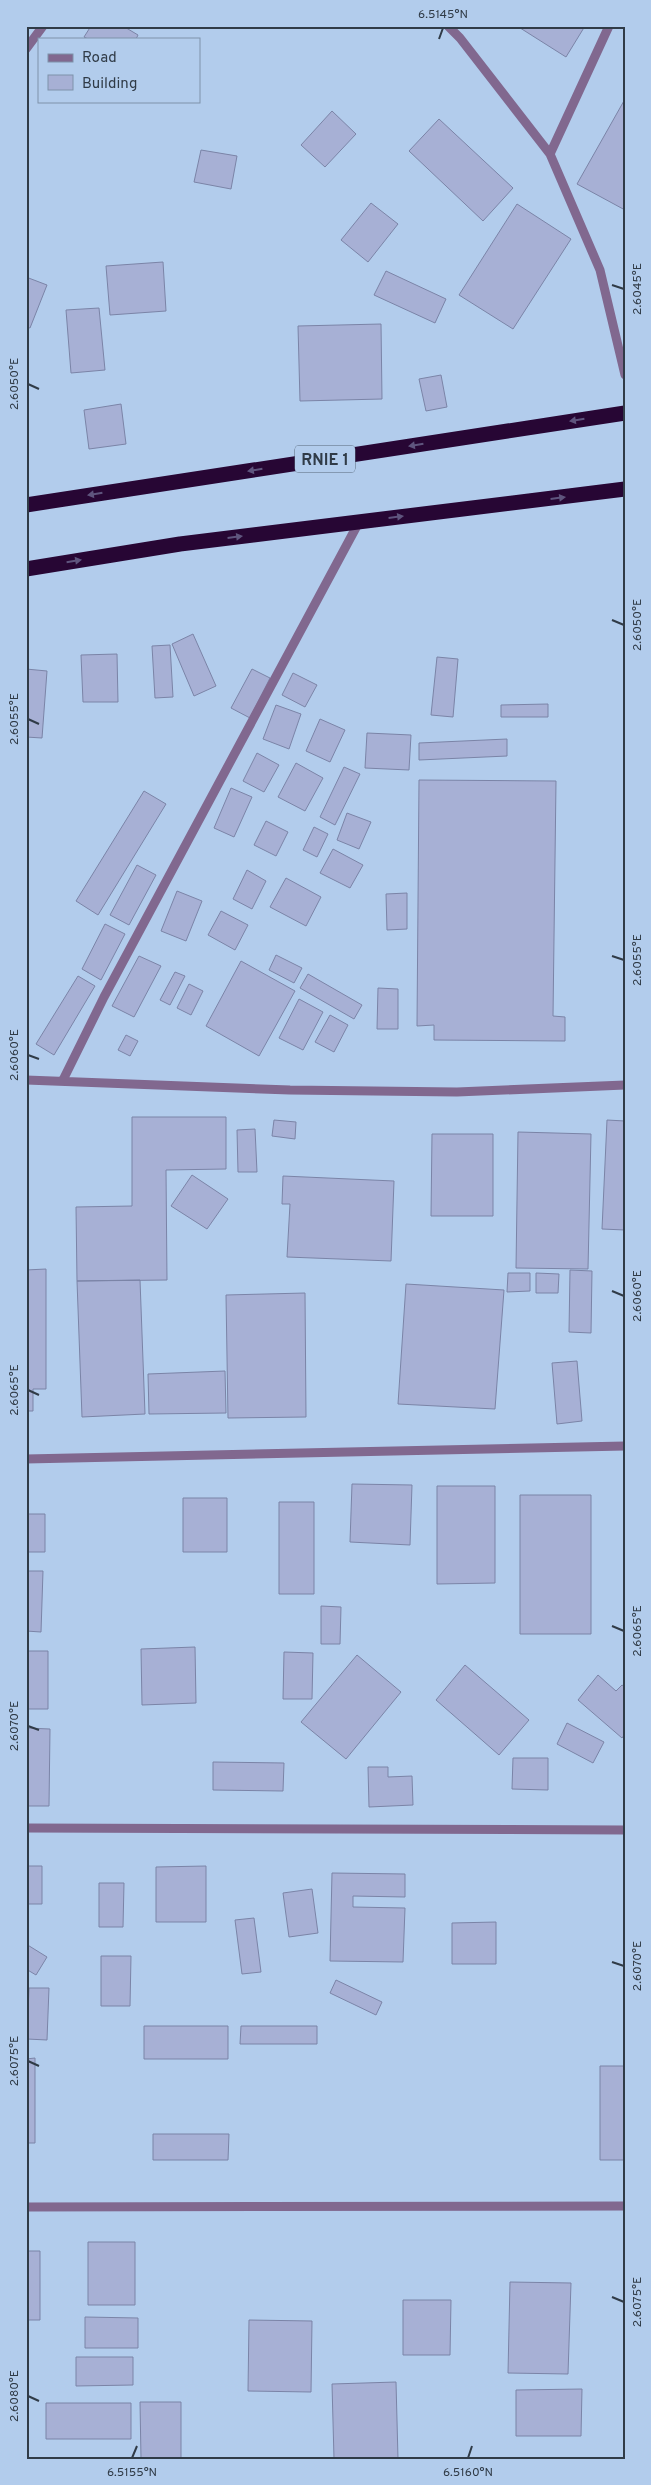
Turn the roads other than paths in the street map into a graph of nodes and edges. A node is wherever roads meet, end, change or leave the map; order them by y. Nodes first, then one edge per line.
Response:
1 (43, 26) edge
2 (448, 26) edge
3 (609, 26) edge
4 (26, 49) edge
5 (550, 154) junction
6 (625, 375) edge
7 (625, 413) edge
8 (625, 489) edge
9 (26, 505) edge
10 (359, 522) junction
11 (26, 568) edge
12 (26, 1080) edge
13 (63, 1080) junction
14 (625, 1085) edge
15 (625, 1446) edge
16 (26, 1459) edge
17 (26, 1828) edge
18 (625, 1830) edge
19 (625, 2206) edge
20 (26, 2207) edge

1 - 4 street
2 - 5 street
3 - 5 street
5 - 6 street
7 -> 9 highway, RNIE 1
10 -> 8 highway
11 -> 10 highway
10 - 13 street
12 - 13 street
13 - 14 street
15 - 16 street
17 - 18 street
19 - 20 street

